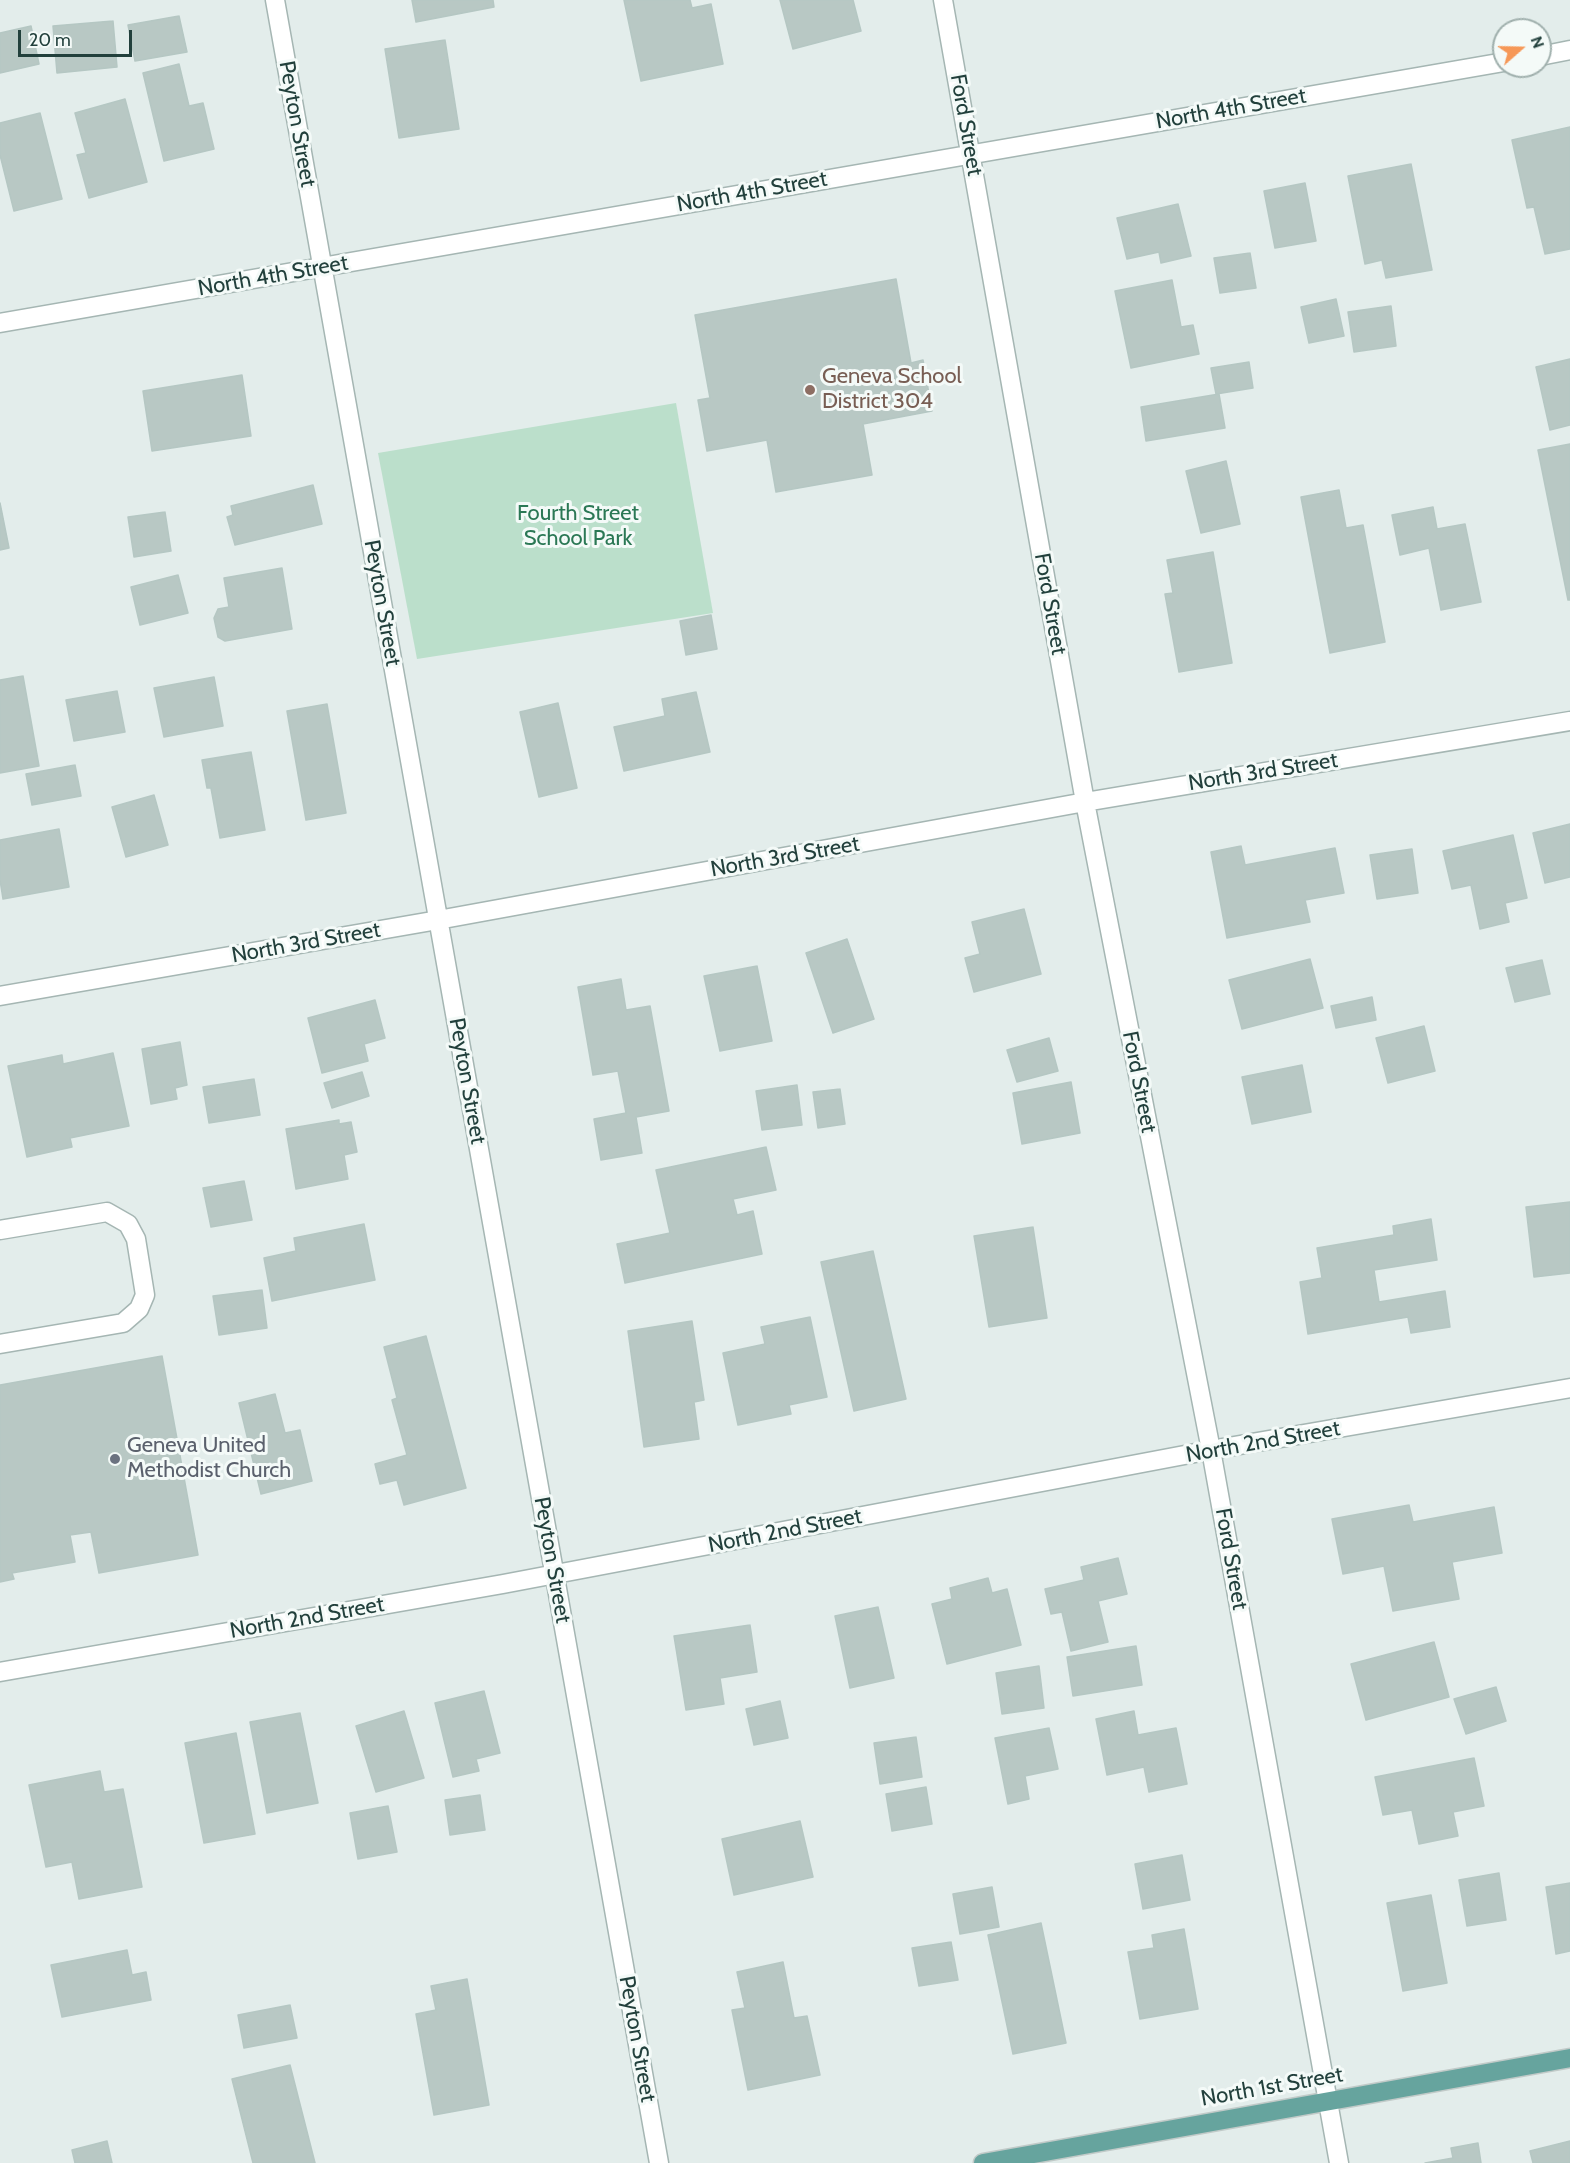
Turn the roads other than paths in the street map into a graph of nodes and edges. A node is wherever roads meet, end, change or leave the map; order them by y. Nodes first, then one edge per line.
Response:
1 (275, 0) edge
2 (943, 0) edge
3 (1570, 50) edge
4 (1552, 54) edge
5 (1492, 64) edge
6 (971, 154) junction
7 (322, 267) junction
8 (0, 323) edge
9 (1570, 721) edge
10 (1084, 802) junction
11 (438, 920) junction
12 (0, 996) edge
13 (0, 1230) edge
14 (0, 1344) edge
15 (1570, 1388) edge
16 (1211, 1450) junction
17 (554, 1574) junction
18 (0, 1672) edge
19 (1570, 2058) edge
20 (1326, 2101) junction
21 (658, 2163) edge
22 (982, 2163) edge
23 (1338, 2163) edge

1 - 7 street, Peyton Street
2 - 6 street, Ford Street
3 - 4 street
5 - 6 street, North 4th Street
6 - 7 street, North 4th Street
6 - 10 street, Ford Street
7 - 8 street, North 4th Street
7 - 11 street, Peyton Street
9 - 10 street, North 3rd Street
10 - 11 street, North 3rd Street
10 - 16 street, Ford Street
11 - 12 street, North 3rd Street
11 - 17 street, Peyton Street
13 - 14 street
15 - 16 street, North 2nd Street
16 - 17 street, North 2nd Street
16 - 20 street, Ford Street
17 - 18 street, North 2nd Street
17 - 21 street, Peyton Street
19 - 20 main road, North 1st Street
20 - 22 main road, North 1st Street
20 - 23 street, Ford Street

